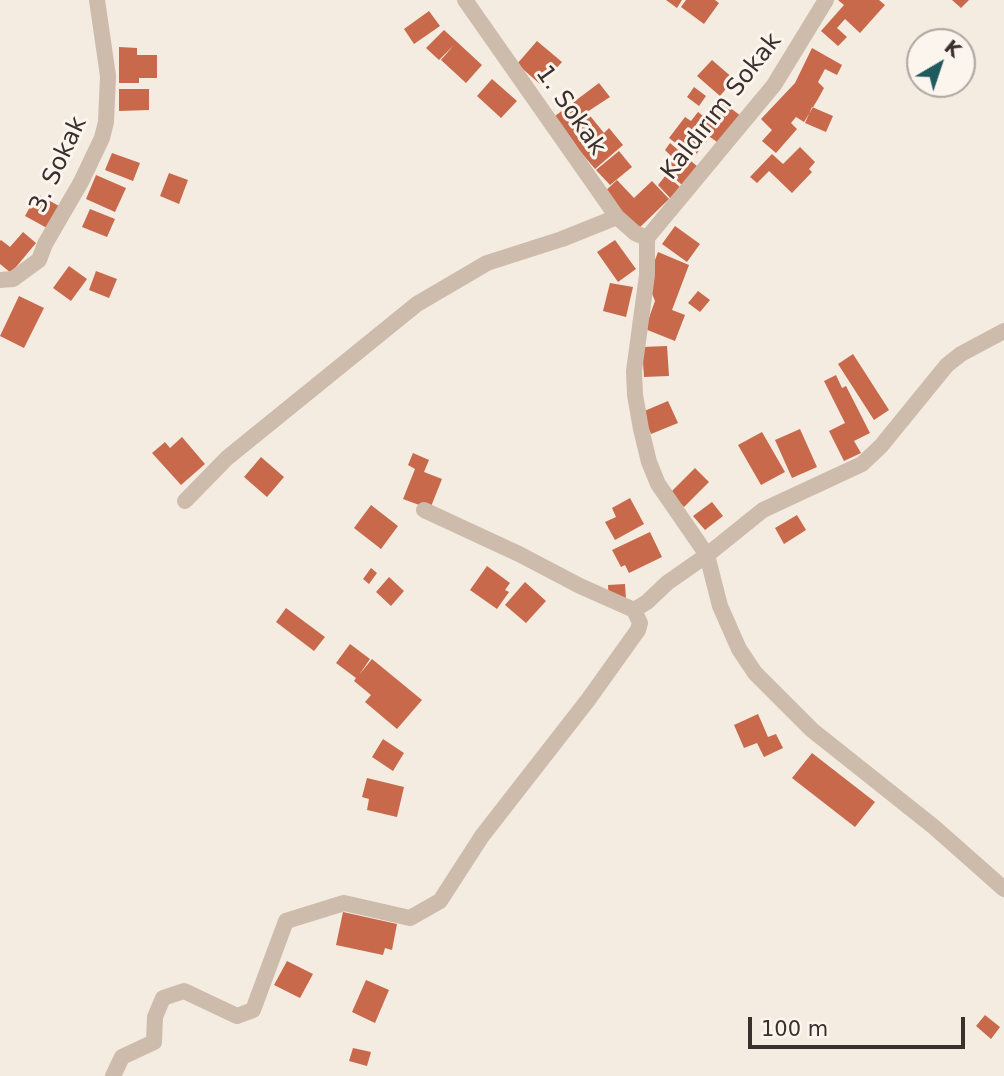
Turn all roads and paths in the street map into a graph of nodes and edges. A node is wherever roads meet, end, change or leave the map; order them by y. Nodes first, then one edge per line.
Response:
1 (97, 0) edge
2 (465, 0) edge
3 (826, 0) edge
4 (617, 217) junction
5 (647, 238) junction
6 (0, 280) edge
7 (1004, 331) edge
8 (185, 501) dead end
9 (424, 510) dead end
10 (707, 555) junction
11 (634, 610) junction
12 (1004, 889) edge
13 (113, 1076) edge

1 - 6 street, 3. Sokak
2 - 4 street, 1. Sokak
3 - 5 street, Kaldırım Sokak
4 - 5 street, 1. Sokak
4 - 8 street
5 - 10 street
7 - 10 street
9 - 11 street
10 - 11 street
10 - 12 street
11 - 13 street

